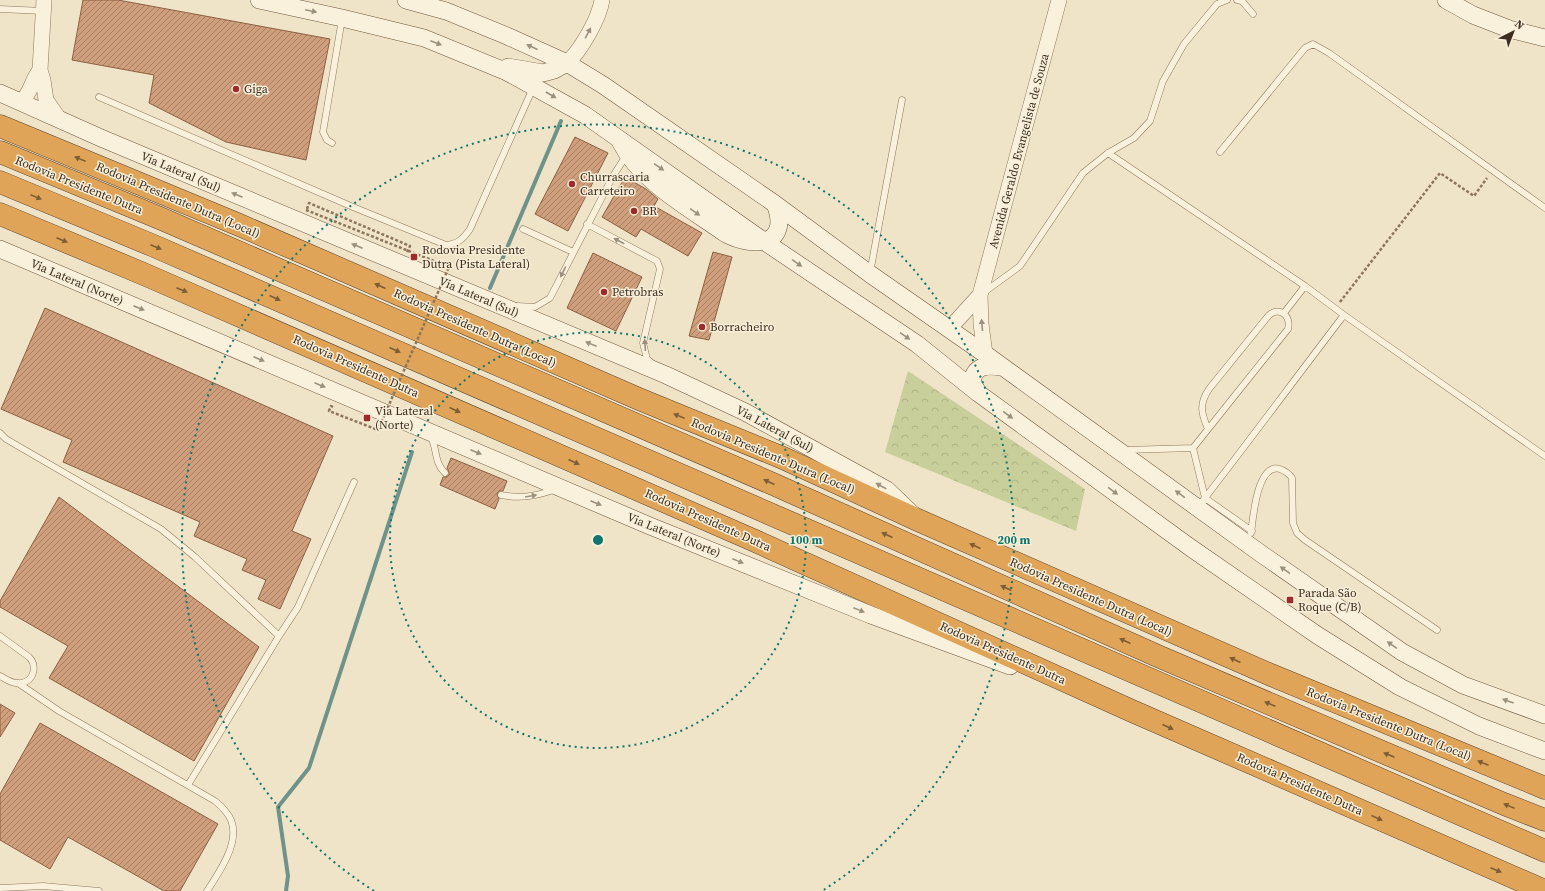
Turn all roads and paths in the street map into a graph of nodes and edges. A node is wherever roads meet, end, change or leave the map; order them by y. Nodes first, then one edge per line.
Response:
1 (259, 0) edge
2 (406, 0) edge
3 (602, 0) edge
4 (1227, 0) edge
5 (1237, 0) edge
6 (1446, 0) edge
7 (1059, 2) edge
8 (44, 6) edge
9 (0, 9) edge
10 (1253, 14) dead end
11 (342, 18) junction
12 (1545, 38) edge
13 (567, 63) junction
14 (492, 64) junction
15 (40, 70) junction
16 (534, 86) junction
17 (0, 93) edge
18 (99, 97) dead end
19 (902, 100) dead end
20 (21, 102) junction
21 (60, 120) junction
22 (0, 126) edge
23 (618, 137) junction
24 (332, 143) dead end
25 (0, 152) edge
26 (1220, 152) dead end
27 (1108, 153) junction
28 (627, 155) junction
29 (1493, 170) junction
30 (0, 182) edge
31 (775, 204) junction
32 (1545, 208) edge
33 (0, 214) edge
34 (587, 224) junction
35 (523, 228) dead end
36 (765, 242) junction
37 (0, 250) edge
38 (573, 252) junction
39 (401, 264) junction
40 (870, 274) junction
41 (1305, 286) junction
42 (980, 295) junction
43 (496, 305) junction
44 (1334, 308) junction
45 (1284, 313) junction
46 (1344, 314) junction
47 (948, 329) junction
48 (985, 354) junction
49 (1001, 367) junction
50 (666, 375) junction
51 (978, 393) junction
52 (1208, 429) junction
53 (378, 430) dead end
54 (427, 431) junction
55 (0, 433) edge
56 (1193, 448) junction
57 (1120, 450) junction
58 (1545, 456) edge
59 (445, 473) dead end
60 (354, 482) dead end
61 (560, 487) junction
62 (501, 495) dead end
63 (1201, 502) junction
64 (920, 522) junction
65 (1250, 538) junction
66 (1437, 630) dead end
67 (0, 636) edge
68 (279, 636) junction
69 (0, 676) edge
70 (18, 683) junction
71 (1132, 711) junction
72 (1545, 715) edge
73 (1545, 751) edge
74 (188, 785) junction
75 (1545, 788) edge
76 (1545, 820) edge
77 (1545, 851) edge
78 (0, 888) edge
79 (99, 891) edge
80 (207, 891) edge
81 (1545, 891) edge

1 -> 11 main road
13 -> 2 main road
13 -> 3 street
4 - 27 lane
5 - 10 lane
6 - 12 main road
7 - 42 street, Avenida Geraldo Evangelista de Souza
8 - 9 lane
8 - 15 street
11 -> 14 main road
11 - 24 lane
13 - 14 main road
13 - 31 main road
14 - 16 main road
15 - 20 street
15 - 21 street
16 - 18 lane
16 -> 23 main road
17 - 20 main road, Via Lateral (Sul)
19 - 40 lane
20 - 21 main road, Via Lateral (Sul)
39 -> 21 main road, Via Lateral (Sul)
64 -> 22 highway, Rodovia Presidente Dutra (Local)
23 - 28 main road
23 -> 36 main road
76 -> 25 highway, Rodovia Presidente Dutra
26 - 29 lane
27 - 41 lane
27 - 42 lane
28 - 34 lane
28 -> 36 main road
29 - 32 lane
29 - 44 path
30 -> 77 highway
31 - 36 main road
31 - 40 main road
33 -> 71 highway, Rodovia Presidente Dutra
34 - 38 lane
50 -> 34 lane
35 - 38 lane
36 -> 51 main road
37 -> 54 main road, Via Lateral (Norte)
38 -> 43 lane
39 - 43 main road, Via Lateral (Sul)
39 - 53 path, bridge
40 - 47 main road
41 - 44 lane
41 - 45 lane
42 - 47 street, Avenida Geraldo Evangelista de Souza
48 -> 42 street, Avenida Geraldo Evangelista de Souza
50 -> 43 main road, Via Lateral (Sul)
44 - 46 lane
45 - 52 lane
45 - 52 lane
46 - 58 lane
46 - 63 lane
47 - 48 main road
48 - 49 main road
49 - 51 main road
49 - 57 main road
64 -> 50 main road, Via Lateral (Sul)
51 -> 73 main road
52 - 56 lane
54 - 59 lane
54 -> 61 main road, Via Lateral (Norte)
55 - 68 lane
56 - 57 lane
56 - 63 lane
63 -> 57 main road
60 - 68 lane
62 -> 61 lane
61 -> 71 main road, Via Lateral (Norte)
63 - 65 main road
75 -> 64 highway, Rodovia Presidente Dutra (Local)
65 - 66 lane
72 -> 65 main road
67 - 70 lane
68 - 74 lane
69 - 70 lane
70 - 74 lane
71 -> 81 highway, Rodovia Presidente Dutra
74 - 80 lane
78 - 79 lane

